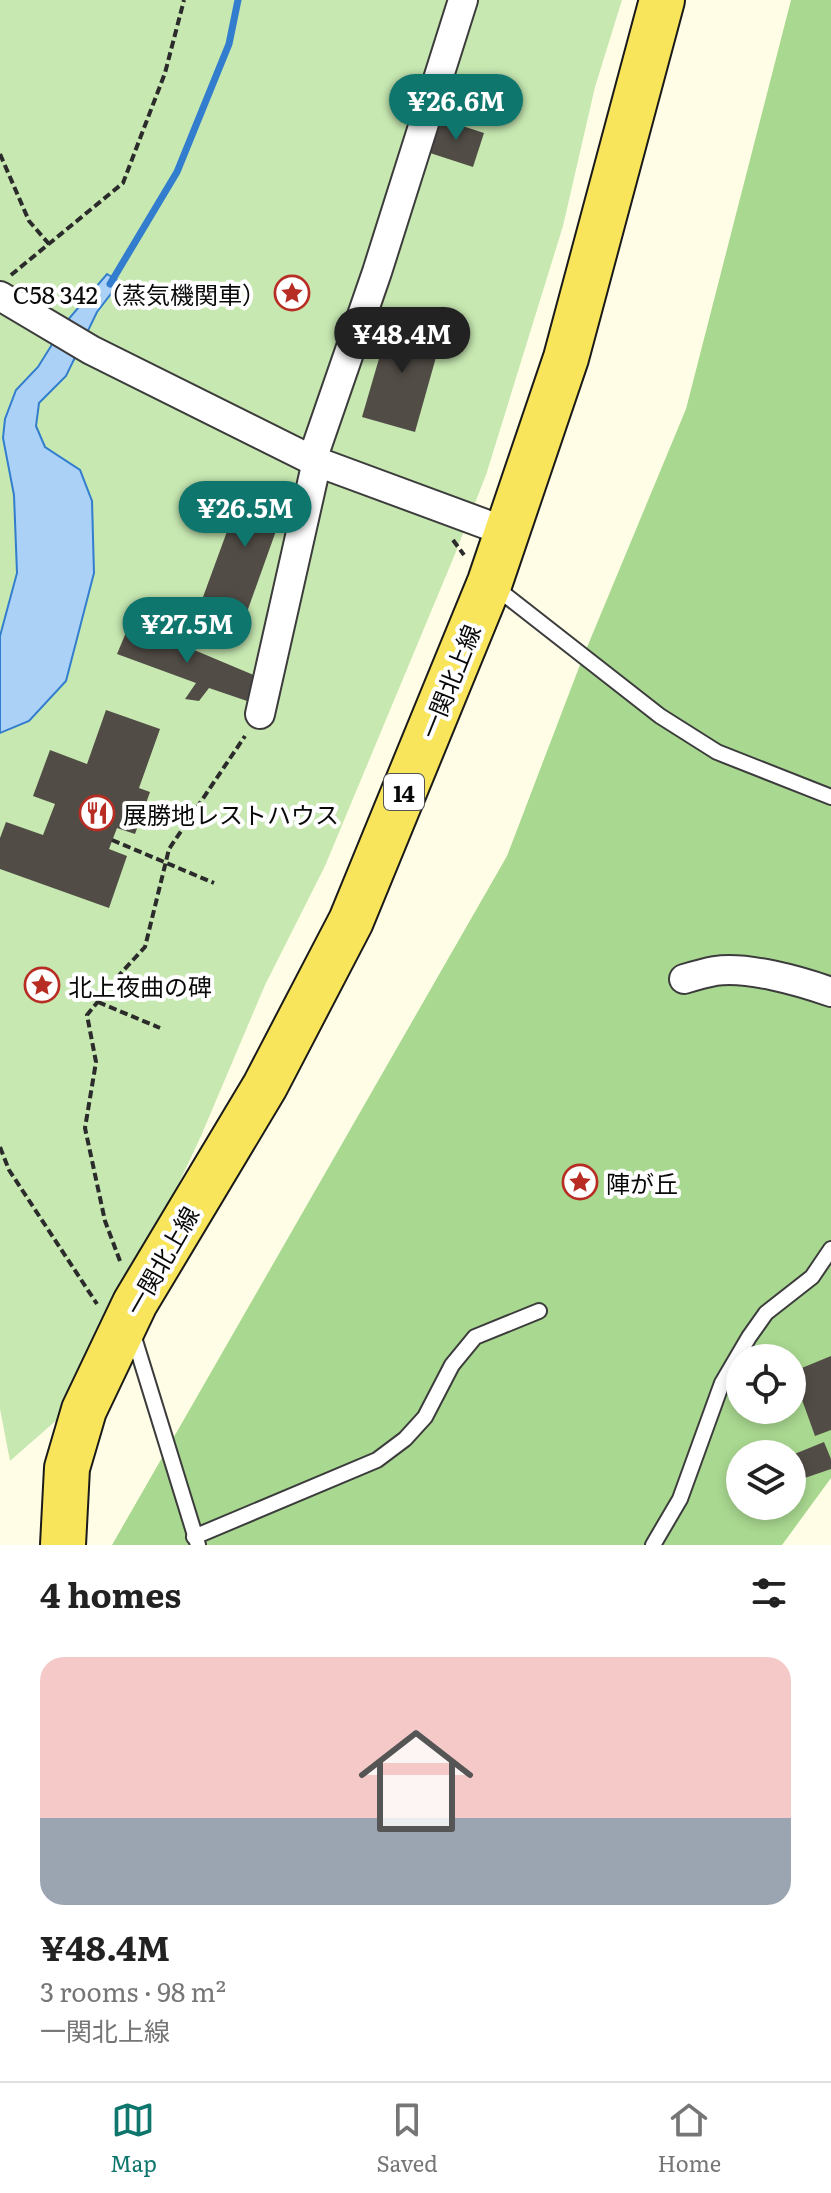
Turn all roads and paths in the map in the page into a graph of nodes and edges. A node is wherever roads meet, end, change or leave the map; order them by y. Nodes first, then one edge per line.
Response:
1 (184, 0) edge
2 (463, 0) edge
3 (662, 0) edge
4 (0, 154) edge
5 (49, 244) junction
6 (4, 295) edge
7 (315, 460) junction
8 (507, 532) junction
9 (490, 582) junction
10 (260, 714) joint
11 (831, 797) edge
12 (112, 840) dead end
13 (166, 862) junction
14 (214, 883) dead end
15 (684, 979) dead end
16 (831, 992) edge
17 (98, 1002) junction
18 (160, 1028) dead end
19 (0, 1147) edge
20 (831, 1249) edge
21 (539, 1311) dead end
22 (127, 1319) junction
23 (196, 1541) edge
24 (63, 1545) edge
25 (653, 1545) edge

1 - 5 path
2 - 7 street
3 - 8 main road, 一関北上線 / 14
4 - 5 path
5 - 6 path
6 - 7 street
7 - 8 street
7 - 10 street
8 - 9 main road, 一関北上線 / 14
9 - 11 lane
9 - 22 main road, 一関北上線 / 14
10 - 13 path
12 - 13 path
13 - 14 path
13 - 17 path
15 - 16 street
17 - 18 path
17 - 22 path
19 - 22 path
20 - 25 lane
21 - 23 lane
22 - 23 lane
22 - 24 main road, 一関北上線 / 14

